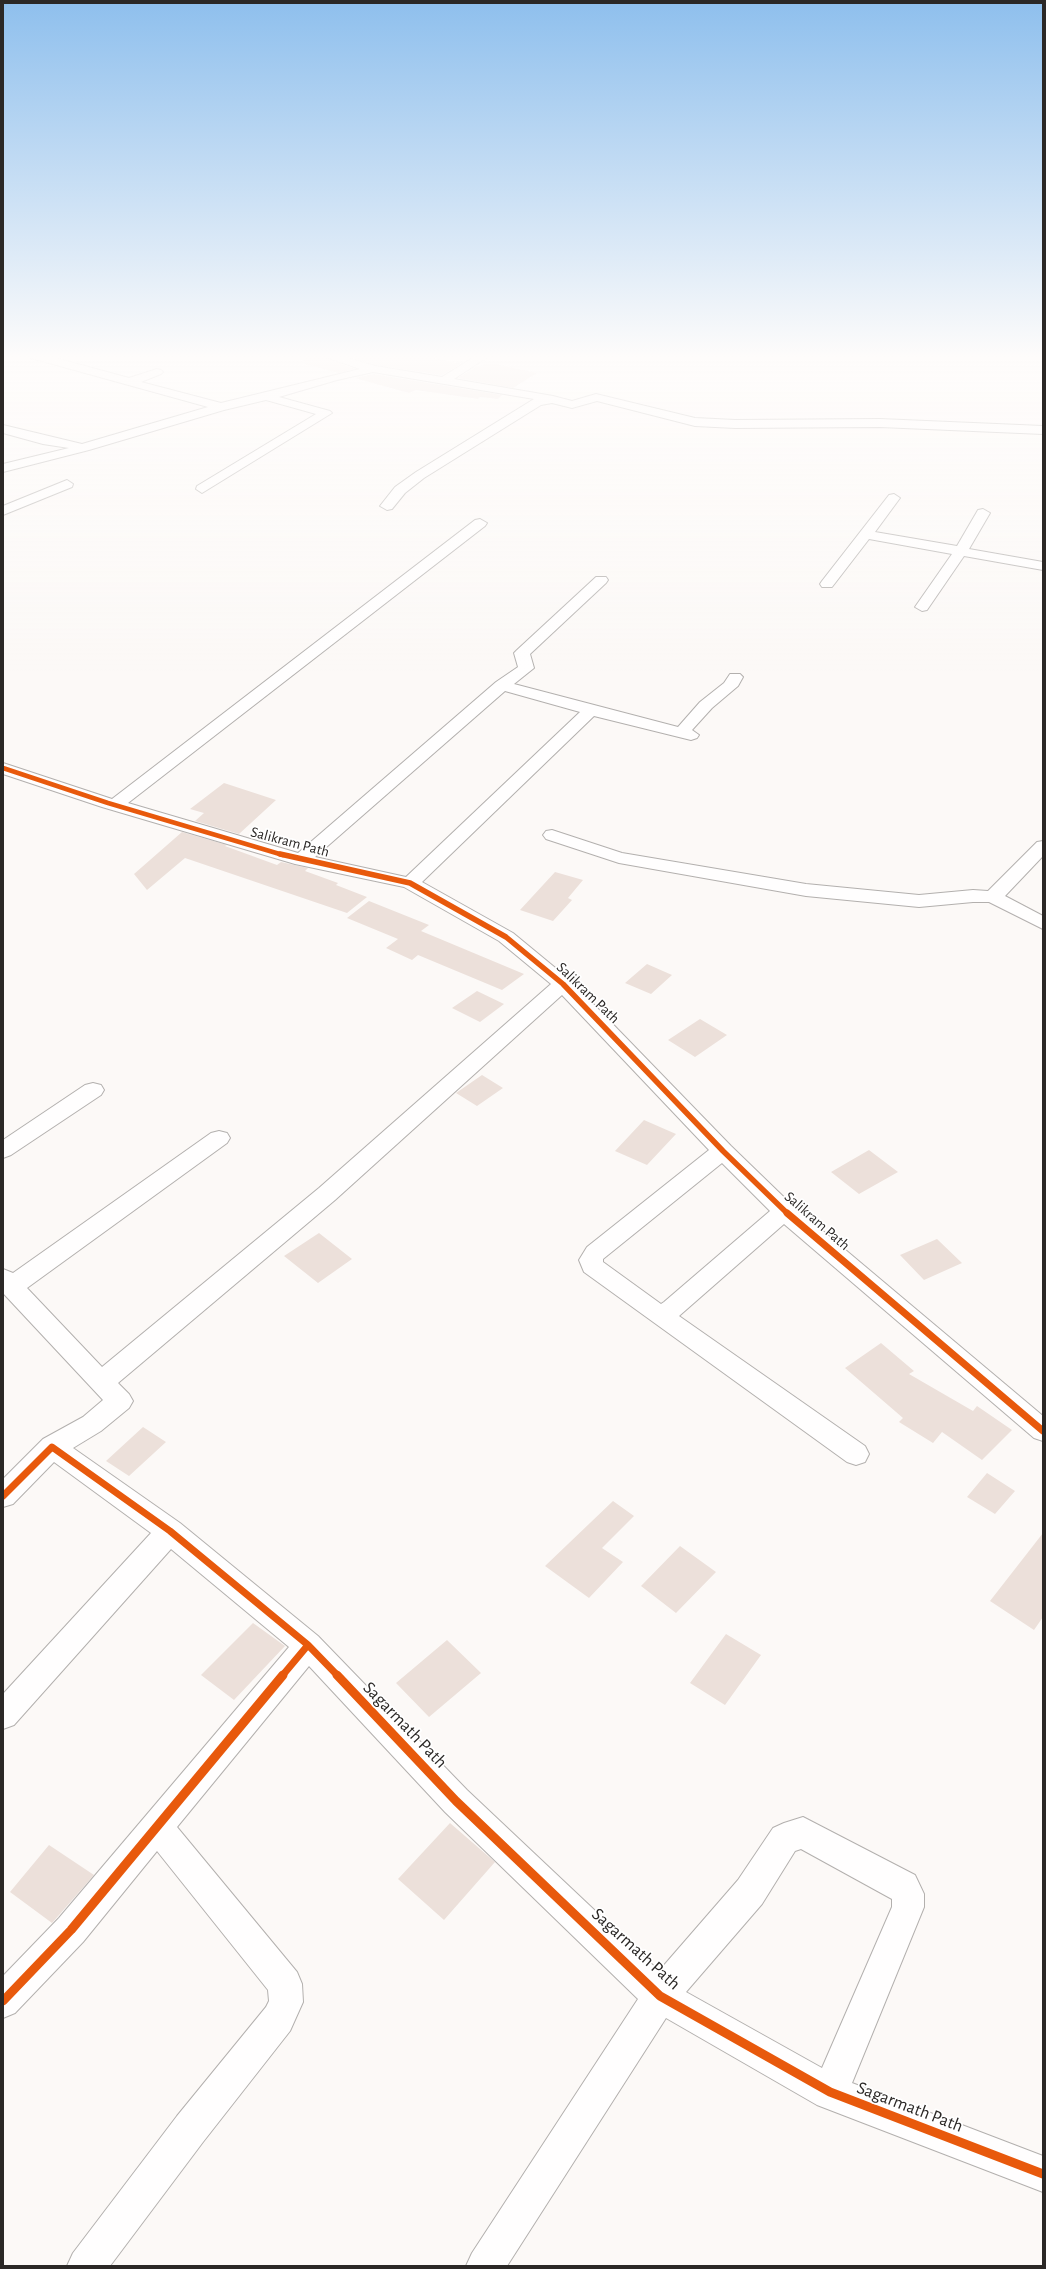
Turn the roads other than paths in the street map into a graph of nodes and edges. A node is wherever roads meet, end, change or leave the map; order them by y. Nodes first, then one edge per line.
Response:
1 (27, 462) edge
2 (247, 462) edge
3 (441, 462) edge
4 (3, 468) edge
5 (67, 484) dead end
6 (202, 489) dead end
7 (894, 498) dead end
8 (387, 506) dead end
9 (3, 511) edge
10 (983, 513) dead end
11 (480, 523) dead end
12 (866, 534) junction
13 (961, 551) junction
14 (1043, 566) edge
15 (601, 580) dead end
16 (827, 584) dead end
17 (922, 607) dead end
18 (735, 676) dead end
19 (502, 685) junction
20 (591, 710) junction
21 (3, 768) edge
22 (115, 805) junction
23 (552, 835) dead end
24 (1043, 846) edge
25 (301, 860) junction
26 (410, 883) junction
27 (993, 896) junction
28 (1043, 923) edge
29 (563, 984) junction
30 (93, 1090) dead end
31 (219, 1138) dead end
32 (3, 1150) edge
33 (723, 1150) junction
34 (784, 1211) junction
35 (7, 1283) edge
36 (660, 1316) junction
37 (101, 1382) junction
38 (1043, 1431) edge
39 (52, 1447) junction
40 (856, 1454) dead end
41 (3, 1496) edge
42 (170, 1532) junction
43 (308, 1645) junction
44 (3, 1715) edge
45 (158, 1828) junction
46 (660, 1996) junction
47 (3, 2001) edge
48 (830, 2092) junction
49 (1043, 2174) edge
50 (86, 2266) edge
51 (485, 2266) edge

1 - 4 street
2 - 6 street
3 - 8 street
5 - 9 street
7 - 12 street
10 - 13 street
11 - 22 street
12 - 13 street
12 - 16 street
13 - 14 street
13 - 17 street
15 - 19 street
18 - 20 street
19 - 20 street
19 - 25 street
20 - 26 street
21 - 22 street, Salikram Path
22 - 25 street, Salikram Path
23 - 27 street
24 - 27 street
25 - 26 street, Salikram Path
26 - 29 street, Salikram Path
27 - 28 street
29 - 33 street, Salikram Path
29 - 37 street
30 - 32 street
31 - 35 street
33 - 34 street, Salikram Path
33 - 36 street
34 - 36 street
34 - 38 street, Salikram Path
35 - 37 street
36 - 40 street
37 - 39 street
39 - 41 street
39 - 42 street, Sagarmath Path
42 - 43 street, Sagarmath Path
42 - 44 street
43 - 45 street
43 - 46 street, Sagarmath Path
45 - 47 street
45 - 50 street
46 - 48 street, Sagarmath Path
46 - 48 street
46 - 51 street
48 - 49 street, Sagarmath Path

